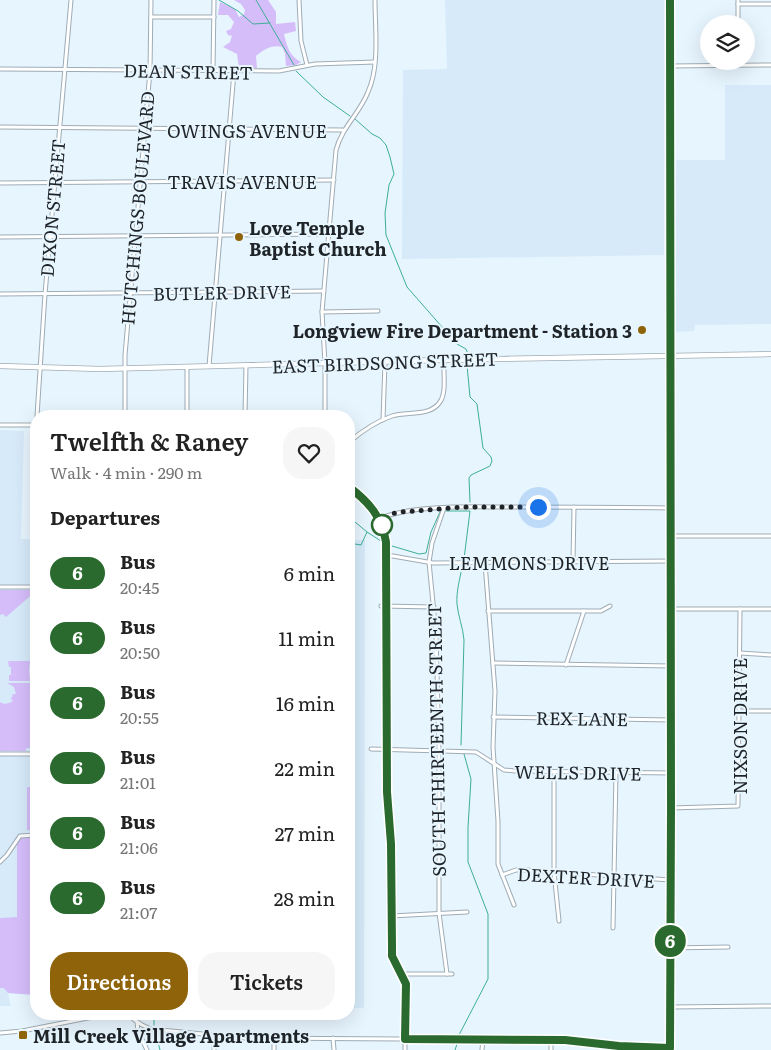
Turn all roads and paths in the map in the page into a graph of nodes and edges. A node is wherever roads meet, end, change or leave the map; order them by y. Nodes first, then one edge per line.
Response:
1 (70, 0) edge
2 (151, 0) edge
3 (214, 0) edge
4 (299, 0) edge
5 (375, 0) edge
6 (670, 0) edge
7 (738, 2) edge
8 (771, 4) edge
9 (738, 15) edge
10 (151, 17) junction
11 (214, 17) junction
12 (375, 62) junction
13 (755, 64) edge
14 (307, 65) junction
15 (700, 65) edge
16 (771, 65) edge
17 (670, 66) junction
18 (0, 69) edge
19 (65, 69) junction
20 (150, 71) junction
21 (213, 71) junction
22 (234, 72) junction
23 (0, 127) edge
24 (59, 128) junction
25 (144, 129) junction
26 (229, 130) junction
27 (344, 130) junction
28 (334, 180) junction
29 (139, 181) junction
30 (224, 181) junction
31 (55, 182) junction
32 (0, 183) edge
33 (329, 234) junction
34 (219, 235) junction
35 (50, 236) junction
36 (134, 236) junction
37 (0, 237) edge
38 (324, 291) junction
39 (214, 292) junction
40 (130, 293) junction
41 (0, 294) edge
42 (45, 294) junction
43 (378, 311) dead end
44 (322, 312) junction
45 (671, 354) junction
46 (771, 354) edge
47 (444, 360) junction
48 (385, 362) junction
49 (325, 363) junction
50 (246, 365) junction
51 (0, 366) edge
52 (208, 366) junction
53 (186, 367) junction
54 (40, 368) junction
55 (124, 369) junction
56 (37, 410) edge
57 (125, 410) edge
58 (188, 410) edge
59 (245, 410) edge
60 (325, 410) edge
61 (384, 420) junction
62 (0, 425) edge
63 (30, 425) edge
64 (355, 438) edge
65 (355, 492) edge
66 (574, 507) junction
67 (444, 508) junction
68 (671, 508) junction
69 (380, 519) junction
70 (671, 536) junction
71 (771, 536) edge
72 (387, 555) junction
73 (671, 561) junction
74 (430, 562) junction
75 (574, 562) junction
76 (484, 563) junction
77 (0, 587) edge
78 (30, 587) edge
79 (381, 606) dead end
80 (388, 606) junction
81 (610, 606) dead end
82 (434, 607) junction
83 (740, 608) junction
84 (671, 609) junction
85 (771, 609) edge
86 (488, 611) junction
87 (584, 611) junction
88 (740, 653) junction
89 (771, 655) edge
90 (493, 663) junction
91 (566, 665) junction
92 (671, 666) junction
93 (739, 711) junction
94 (771, 711) edge
95 (493, 717) junction
96 (671, 720) junction
97 (371, 749) dead end
98 (388, 750) junction
99 (439, 750) junction
100 (0, 754) edge
101 (30, 754) edge
102 (494, 764) junction
103 (554, 772) junction
104 (616, 773) junction
105 (671, 773) junction
106 (671, 808) junction
107 (30, 835) edge
108 (0, 862) edge
109 (554, 872) junction
110 (502, 875) junction
111 (614, 876) junction
112 (671, 880) junction
113 (514, 905) dead end
114 (466, 912) dead end
115 (439, 913) junction
116 (391, 916) junction
117 (559, 921) dead end
118 (613, 928) dead end
119 (728, 947) dead end
120 (670, 948) junction
121 (401, 974) junction
122 (771, 1006) edge
123 (670, 1007) junction
124 (77, 1020) edge
125 (137, 1021) joint
126 (0, 1033) edge
127 (214, 1034) junction
128 (274, 1038) junction
129 (334, 1038) junction
130 (405, 1039) junction
131 (483, 1039) junction
132 (552, 1040) junction
133 (609, 1045) junction
134 (670, 1049) edge
135 (147, 1050) edge
136 (214, 1050) edge
137 (274, 1050) edge
138 (334, 1050) edge
139 (405, 1050) edge
140 (482, 1050) edge
141 (551, 1050) edge
142 (608, 1050) edge

1 - 19 street, DIXON STREET
2 - 10 street, HUTCHINGS BOULEVARD
3 - 11 street
4 - 14 street
5 - 12 street
6 - 17 street
7 - 8 street
7 - 9 street
10 - 11 street
10 - 20 street, HUTCHINGS BOULEVARD
11 - 21 street
12 - 14 street, DEAN STREET
12 - 27 street
13 - 16 street
14 - 22 street, DEAN STREET
15 - 17 street
17 - 45 street
18 - 19 street, DEAN STREET
19 - 20 street, DEAN STREET
19 - 24 street, DIXON STREET
20 - 21 street, DEAN STREET
20 - 25 street, HUTCHINGS BOULEVARD
21 - 22 street, DEAN STREET
22 - 26 street
23 - 24 street, OWINGS AVENUE
24 - 25 street, OWINGS AVENUE
24 - 31 street, DIXON STREET
25 - 26 street, OWINGS AVENUE
25 - 29 street, HUTCHINGS BOULEVARD
26 - 27 street, OWINGS AVENUE
26 - 30 street
27 - 28 street
28 - 30 street, TRAVIS AVENUE
28 - 33 street
29 - 30 street, TRAVIS AVENUE
29 - 31 street, TRAVIS AVENUE
29 - 36 street, HUTCHINGS BOULEVARD
30 - 34 street
31 - 32 street, TRAVIS AVENUE
31 - 35 street, DIXON STREET
33 - 34 street
33 - 38 street
34 - 36 street
34 - 39 street
35 - 36 street
35 - 37 street
35 - 42 street, DIXON STREET
36 - 40 street, HUTCHINGS BOULEVARD
38 - 39 street, BUTLER DRIVE
38 - 44 street
39 - 40 street, BUTLER DRIVE
39 - 52 street
40 - 42 street, BUTLER DRIVE
40 - 55 street, HUTCHINGS BOULEVARD
41 - 42 street, BUTLER DRIVE
42 - 54 street, DIXON STREET
43 - 44 street
44 - 49 street
45 - 46 street, EAST BIRDSONG STREET
45 - 47 street, EAST BIRDSONG STREET
45 - 68 street
47 - 48 street, EAST BIRDSONG STREET
47 - 61 street
48 - 49 street, EAST BIRDSONG STREET
48 - 61 street
49 - 50 street, EAST BIRDSONG STREET
49 - 60 street
50 - 52 street, EAST BIRDSONG STREET
50 - 59 street
51 - 54 street, EAST BIRDSONG STREET
52 - 53 street, EAST BIRDSONG STREET
53 - 55 street, EAST BIRDSONG STREET
53 - 58 street
54 - 55 street, EAST BIRDSONG STREET
54 - 56 street, DIXON STREET
55 - 57 street, HUTCHINGS BOULEVARD
61 - 64 street
62 - 63 street
65 - 69 street
66 - 67 street
66 - 68 street
66 - 75 street
67 - 69 street
67 - 74 street, SOUTH THIRTEENTH STREET
68 - 70 street
69 - 72 street
70 - 71 street
70 - 73 street
72 - 74 street, LEMMONS DRIVE
72 - 80 street
73 - 75 street, LEMMONS DRIVE
73 - 84 street
74 - 76 street, LEMMONS DRIVE
74 - 82 street, SOUTH THIRTEENTH STREET
75 - 76 street, LEMMONS DRIVE
76 - 86 street
77 - 78 street
79 - 80 street
80 - 82 street
80 - 98 street
81 - 87 street
82 - 99 street, SOUTH THIRTEENTH STREET
83 - 84 street
83 - 85 street
83 - 88 street, NIXSON DRIVE
84 - 92 street
86 - 87 street
86 - 90 street
87 - 91 street
88 - 89 street
88 - 93 street, NIXSON DRIVE
90 - 91 street
90 - 95 street
91 - 92 street
92 - 96 street
93 - 94 street
93 - 106 street, NIXSON DRIVE
95 - 96 street, REX LANE
95 - 102 street
96 - 105 street
97 - 98 street, WELLS DRIVE
98 - 99 street, WELLS DRIVE
98 - 116 street
99 - 102 street, WELLS DRIVE
99 - 115 street, SOUTH THIRTEENTH STREET
100 - 101 street
102 - 103 street, WELLS DRIVE
102 - 110 street
103 - 104 street, WELLS DRIVE
103 - 109 street
104 - 105 street, WELLS DRIVE
104 - 111 street
105 - 106 street
106 - 112 street
107 - 108 street
109 - 110 street, DEXTER DRIVE
109 - 111 street, DEXTER DRIVE
109 - 117 street
110 - 113 street
111 - 112 street, DEXTER DRIVE
111 - 118 street
112 - 120 street
114 - 115 street
115 - 116 street
115 - 121 street, SOUTH THIRTEENTH STREET
116 - 121 street
119 - 120 street
120 - 123 street
121 - 130 street
122 - 123 street
123 - 134 street
124 - 126 street
125 - 127 street
125 - 135 street
127 - 128 street
127 - 136 street
128 - 129 street
128 - 137 street
129 - 130 street
129 - 138 street
130 - 131 street
130 - 139 street
131 - 132 street
131 - 140 street
132 - 133 street
132 - 141 street
133 - 134 street
133 - 142 street

